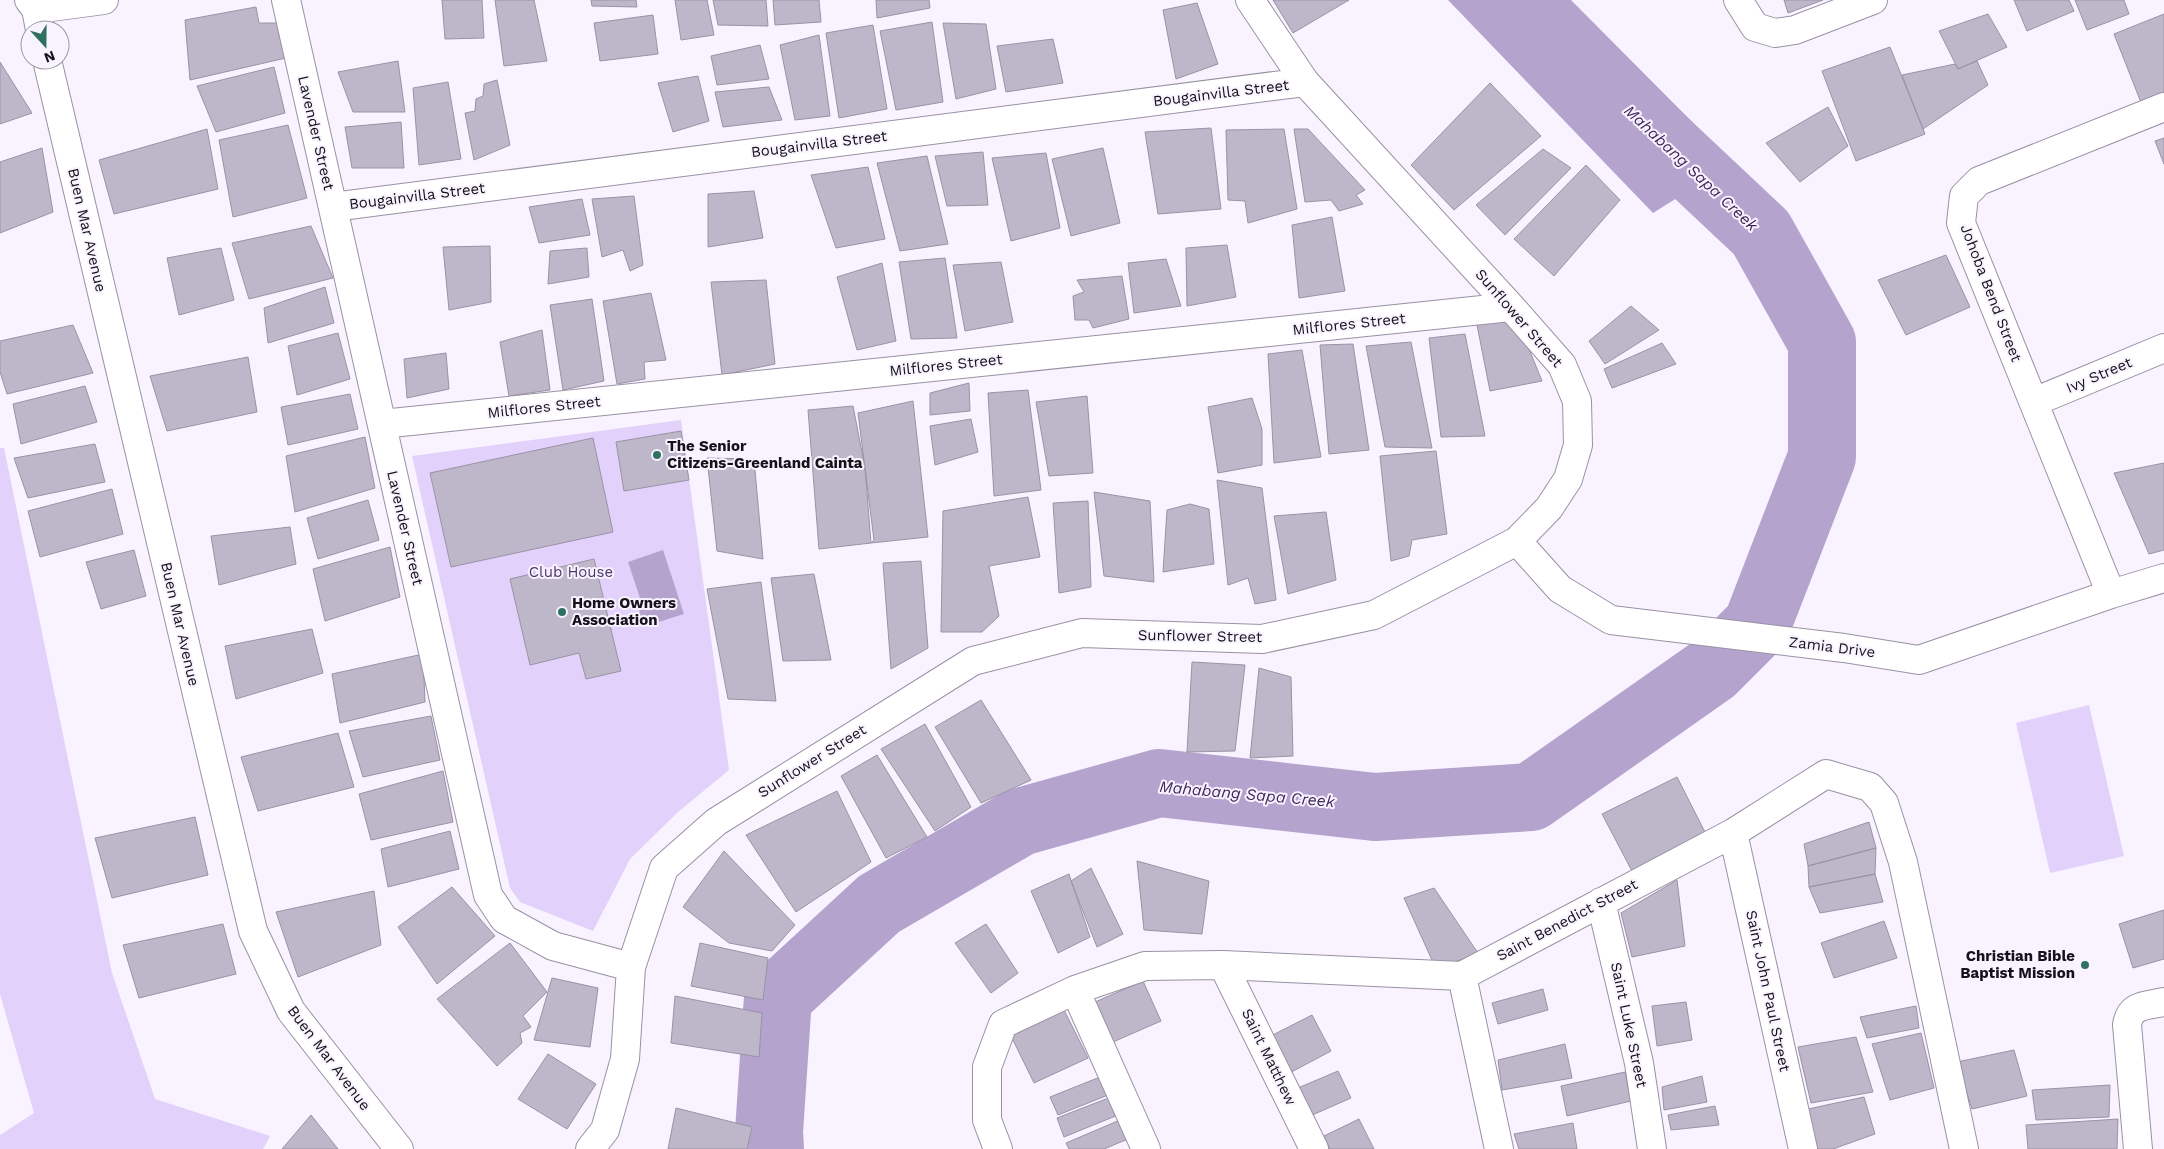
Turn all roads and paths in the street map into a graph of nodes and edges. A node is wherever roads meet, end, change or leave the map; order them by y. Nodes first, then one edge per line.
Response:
1 (104, 0) edge
2 (286, 0) edge
3 (1250, 0) edge
4 (1738, 0) edge
5 (1873, 0) edge
6 (35, 13) edge
7 (49, 70) edge
8 (1304, 82) junction
9 (2164, 107) edge
10 (333, 207) junction
11 (1511, 307) junction
12 (2164, 348) edge
13 (2034, 402) junction
14 (382, 424) junction
15 (1517, 541) junction
16 (2164, 578) edge
17 (2110, 594) junction
18 (1733, 833) junction
19 (1601, 902) junction
20 (1224, 965) junction
21 (631, 967) junction
22 (1462, 976) junction
23 (1075, 990) junction
24 (2164, 1002) edge
25 (399, 1149) edge
26 (590, 1149) edge
27 (998, 1149) edge
28 (1146, 1149) edge
29 (1314, 1149) edge
30 (1498, 1149) edge
31 (1652, 1149) edge
32 (1803, 1149) edge
33 (1964, 1149) edge
34 (2138, 1149) edge

1 - 6 street
2 - 10 street, Lavender Street
3 - 8 street, Sunflower Street
4 - 5 street
7 - 25 street, Buen Mar Avenue
8 - 10 street, Bougainvilla Street
8 - 11 street, Sunflower Street
9 - 13 street, Johoba Bend Street
10 - 14 street, Lavender Street
11 - 14 street, Milflores Street
11 - 15 street, Sunflower Street
12 - 13 street, Ivy Street
13 - 17 street, Johoba Bend Street
14 - 21 street, Lavender Street
15 - 17 street, Zamia Drive
15 - 21 street, Sunflower Street
16 - 17 street, Zamia Drive
18 - 19 street, Saint Benedict Street
18 - 32 street, Saint John Paul Street
18 - 33 street, Saint Benedict Street
19 - 22 street, Saint Benedict Street
19 - 31 street, Saint Luke Street
20 - 22 street
20 - 23 street
20 - 29 street, Saint Matthew
21 - 26 street, Sunflower Street
22 - 30 street
23 - 27 street
23 - 28 street
24 - 34 street

